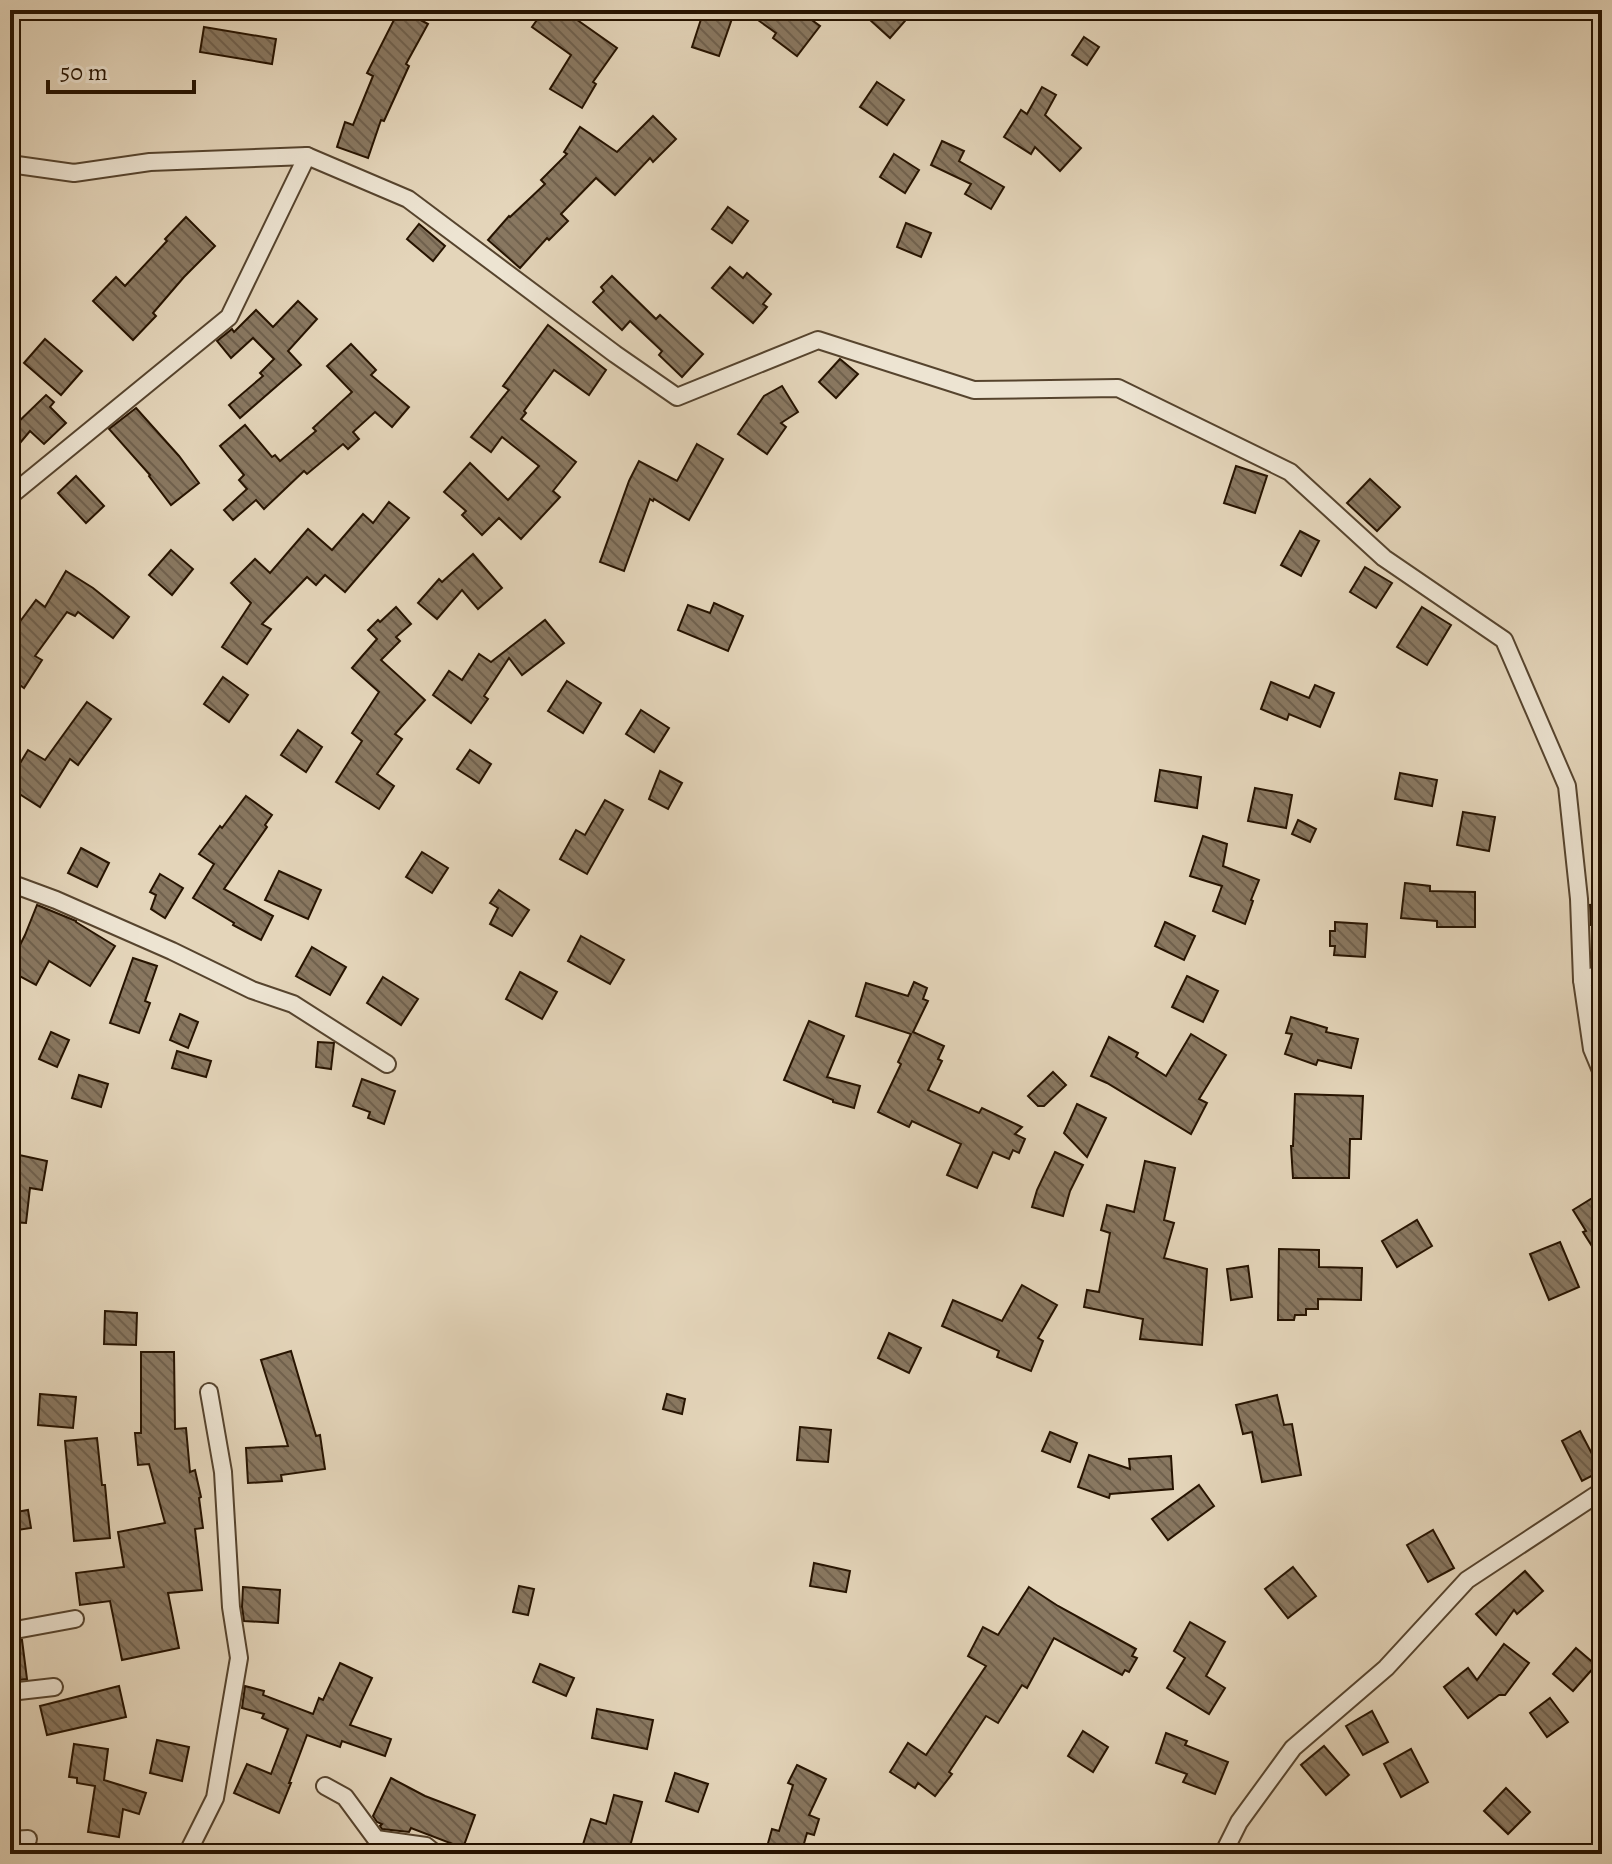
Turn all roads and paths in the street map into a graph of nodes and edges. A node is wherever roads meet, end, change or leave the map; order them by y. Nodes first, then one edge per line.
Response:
1 (307, 156) junction
2 (10, 164) edge
3 (10, 496) edge
4 (10, 883) edge
5 (1602, 973) edge
6 (1582, 980) junction
7 (387, 1064) dead end
8 (1602, 1073) edge
9 (209, 1392) dead end
10 (1602, 1491) edge
11 (75, 1619) dead end
12 (10, 1631) edge
13 (54, 1687) dead end
14 (10, 1692) edge
15 (325, 1786) dead end
16 (28, 1839) dead end
17 (10, 1840) edge
18 (187, 1854) edge
19 (436, 1854) edge
20 (1223, 1854) edge

1 - 2 street
1 - 3 street
1 - 6 street
4 - 7 street
5 - 6 street
6 - 8 street
9 - 18 street
10 - 20 street
11 - 12 street
13 - 14 street
15 - 19 street
16 - 17 street

